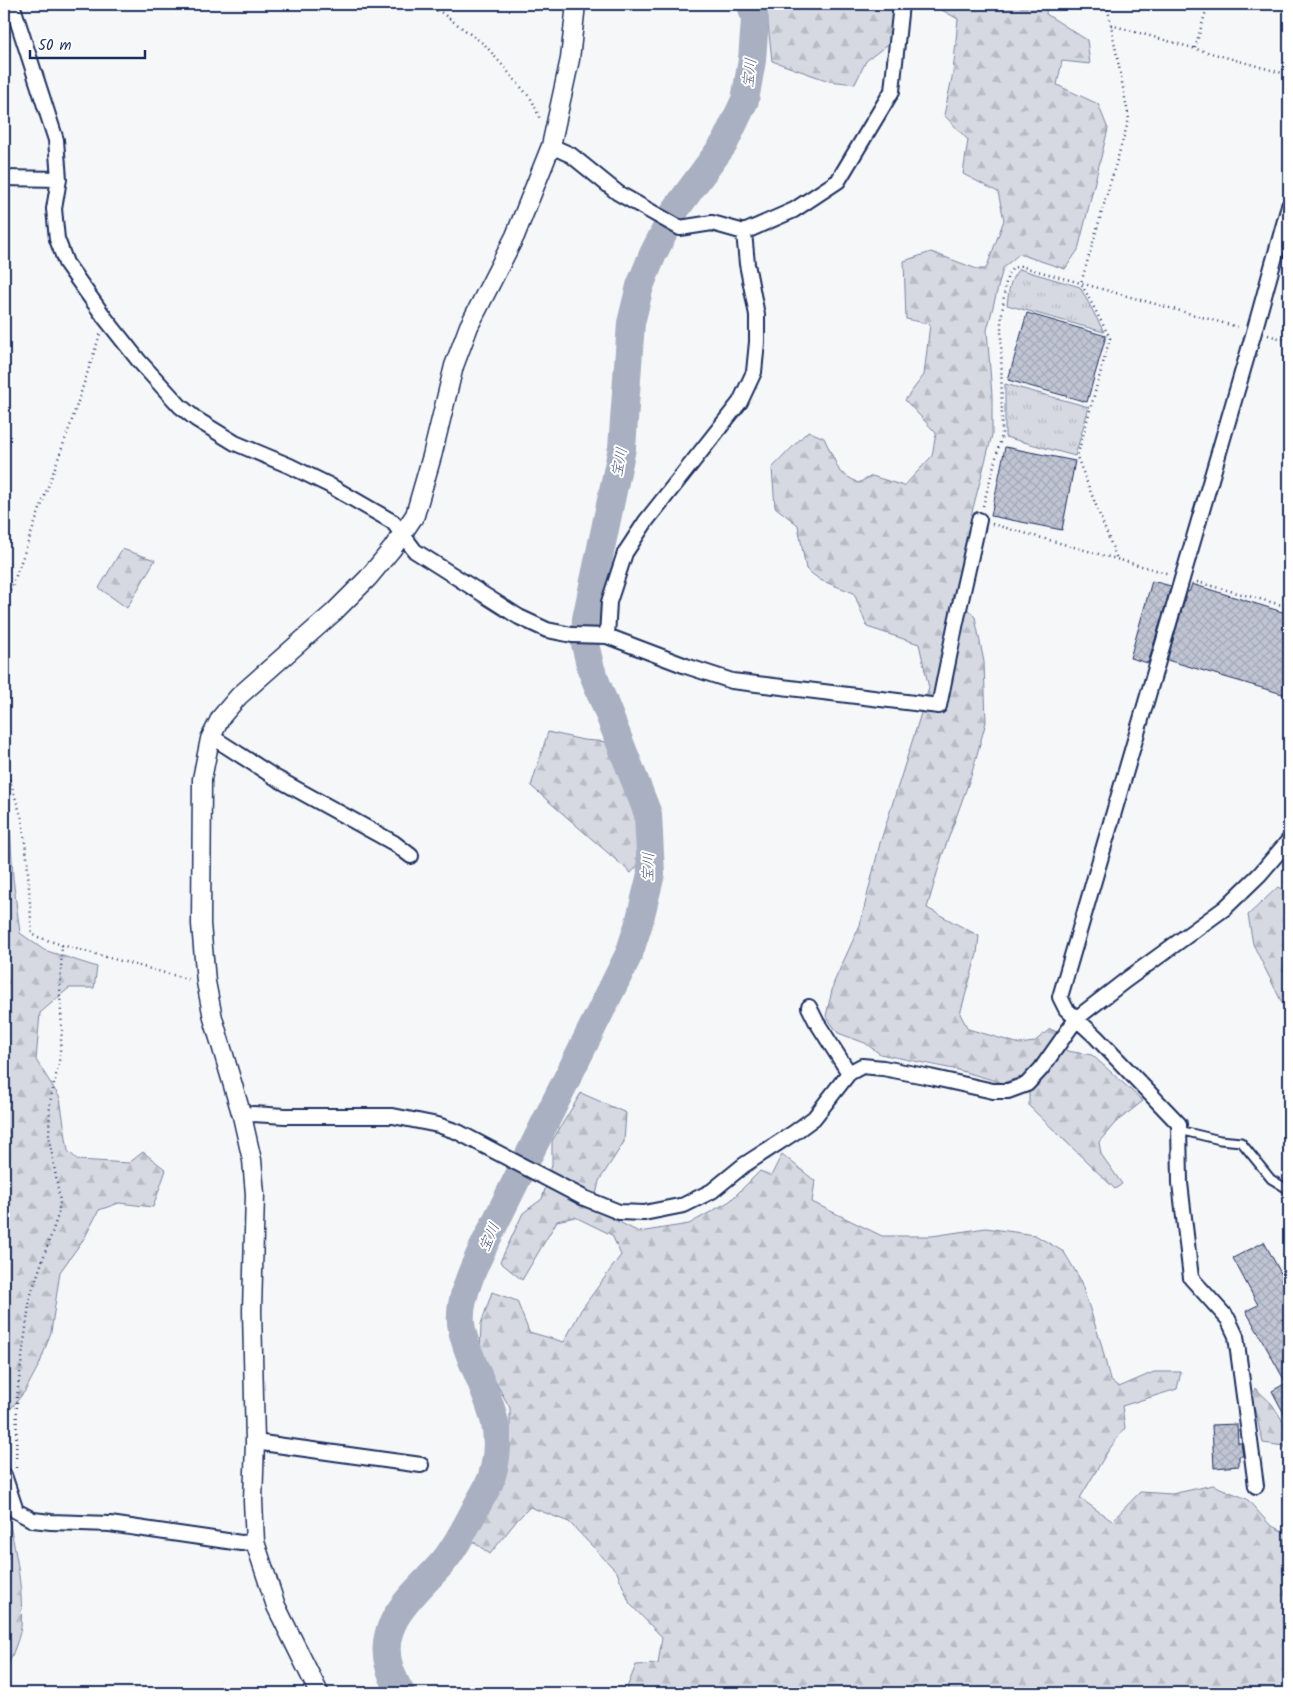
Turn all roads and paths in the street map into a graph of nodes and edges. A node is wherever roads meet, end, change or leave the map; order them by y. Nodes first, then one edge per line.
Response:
1 (12, 4) edge
2 (422, 4) edge
3 (576, 4) edge
4 (901, 4) edge
5 (1107, 4) edge
6 (1208, 4) edge
7 (1111, 25) junction
8 (1195, 48) junction
9 (1289, 75) edge
10 (551, 146) junction
11 (4, 178) edge
12 (59, 178) junction
13 (1289, 206) edge
14 (744, 232) junction
15 (1081, 283) junction
16 (105, 318) junction
17 (1254, 332) junction
18 (1289, 341) edge
19 (979, 520) junction
20 (402, 532) junction
21 (1117, 558) junction
22 (1182, 578) junction
23 (1289, 607) edge
24 (4, 608) edge
25 (607, 636) junction
26 (210, 740) junction
27 (4, 765) edge
28 (1289, 840) edge
29 (410, 856) dead end
30 (62, 945) junction
31 (206, 982) junction
32 (809, 1007) dead end
33 (1077, 1018) junction
34 (849, 1073) junction
35 (242, 1116) junction
36 (1179, 1130) junction
37 (1289, 1190) edge
38 (255, 1442) junction
39 (421, 1465) dead end
40 (4, 1475) edge
41 (1256, 1486) dead end
42 (10, 1493) junction
43 (255, 1542) junction
44 (319, 1693) edge

1 - 12 street
2 - 10 path
3 - 10 street
4 - 14 street
5 - 7 path
6 - 8 path
7 - 8 path
7 - 15 path
8 - 9 path
10 - 14 street
10 - 20 street
11 - 12 street
12 - 16 street
13 - 17 street
14 - 25 street
15 - 17 path
15 - 19 path
15 - 21 path
16 - 20 street
16 - 24 path
17 - 18 path
17 - 22 street
19 - 21 path
19 - 25 street
20 - 25 street
20 - 26 street
21 - 22 path
22 - 23 path
22 - 33 street
26 - 29 street
26 - 31 street
27 - 30 path
28 - 33 street
30 - 31 path
30 - 42 path
31 - 35 street
32 - 34 street
33 - 34 street
33 - 36 street
34 - 35 street
35 - 38 street
36 - 37 lane
36 - 41 street
38 - 39 street
38 - 43 street
40 - 42 street
42 - 43 street
43 - 44 street

